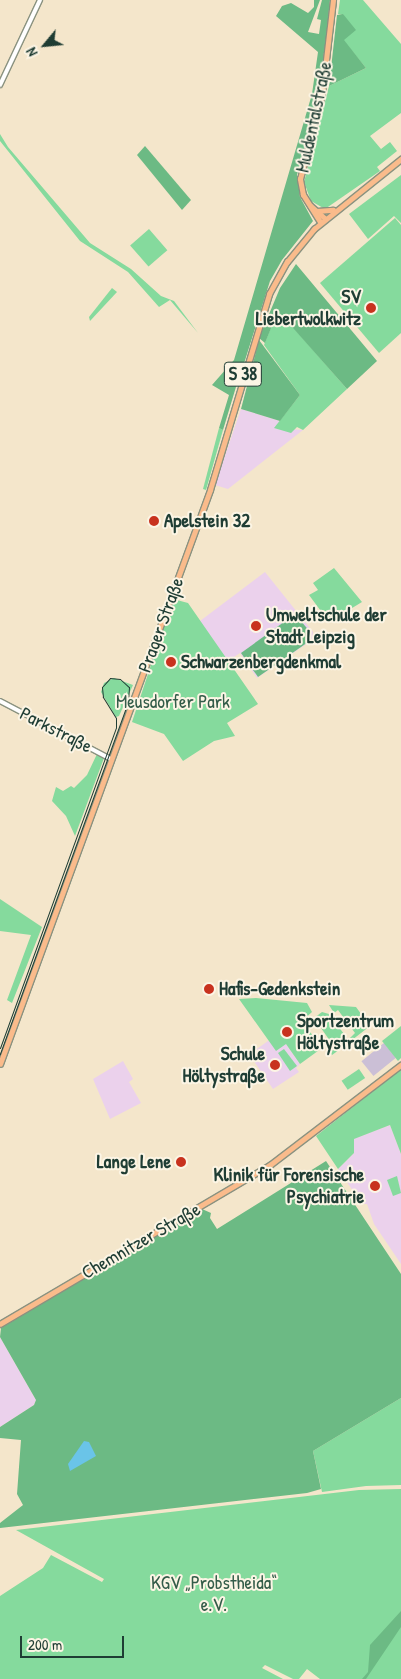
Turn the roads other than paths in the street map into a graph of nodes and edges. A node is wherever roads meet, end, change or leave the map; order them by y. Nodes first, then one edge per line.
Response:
1 (40, 0) edge
2 (333, 0) edge
3 (0, 85) edge
4 (401, 159) edge
5 (307, 202) junction
6 (335, 210) junction
7 (317, 211) junction
8 (322, 220) junction
9 (0, 701) edge
10 (111, 759) junction
11 (0, 1064) edge
12 (401, 1065) edge
13 (0, 1324) edge

1 - 3 street
2 - 5 main road, Muldentalstraße
4 - 6 main road, S 38
5 - 7 main road
5 - 8 main road, Muldentalstraße
6 - 7 main road
6 - 8 main road, S 38
7 - 8 main road
8 - 10 main road, Prager Straße / S 38
9 - 10 street, Parkstraße
10 - 11 main road, Prager Straße
12 - 13 main road, Chemnitzer Straße

